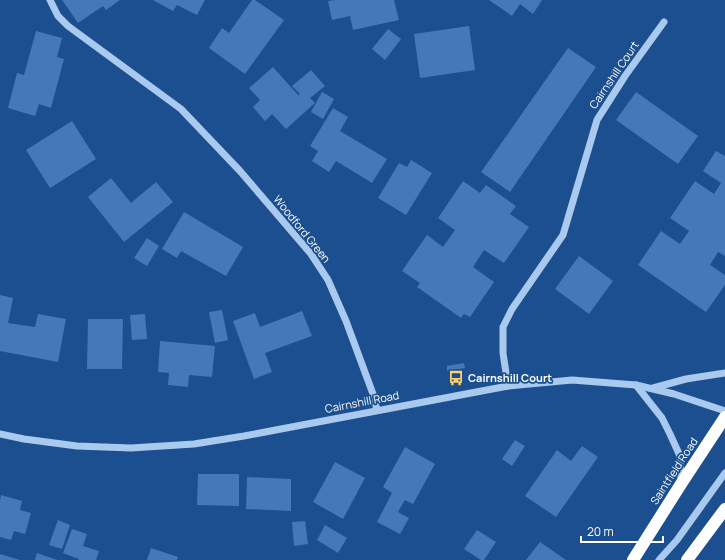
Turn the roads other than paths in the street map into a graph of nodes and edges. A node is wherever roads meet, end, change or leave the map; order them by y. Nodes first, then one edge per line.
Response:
1 (50, 0) edge
2 (664, 22) dead end
3 (725, 373) edge
4 (636, 385) junction
5 (508, 386) junction
6 (653, 388) junction
7 (377, 410) junction
8 (725, 411) edge
9 (725, 416) edge
10 (0, 434) edge
11 (725, 473) edge
12 (681, 484) junction
13 (725, 509) edge
14 (633, 560) edge
15 (659, 560) edge
16 (687, 560) edge

1 - 7 street, Woodford Green
2 - 5 street, Cairnshill Court
3 - 6 street
4 - 5 street, Cairnshill Road
4 - 6 street, Cairnshill Road
4 - 12 street
5 - 7 street, Cairnshill Road
6 - 8 street, Cairnshill Road
7 - 10 street, Cairnshill Road
9 - 12 highway, Saintfield Road
11 - 15 street
12 - 14 highway, Saintfield Road
13 - 16 highway

